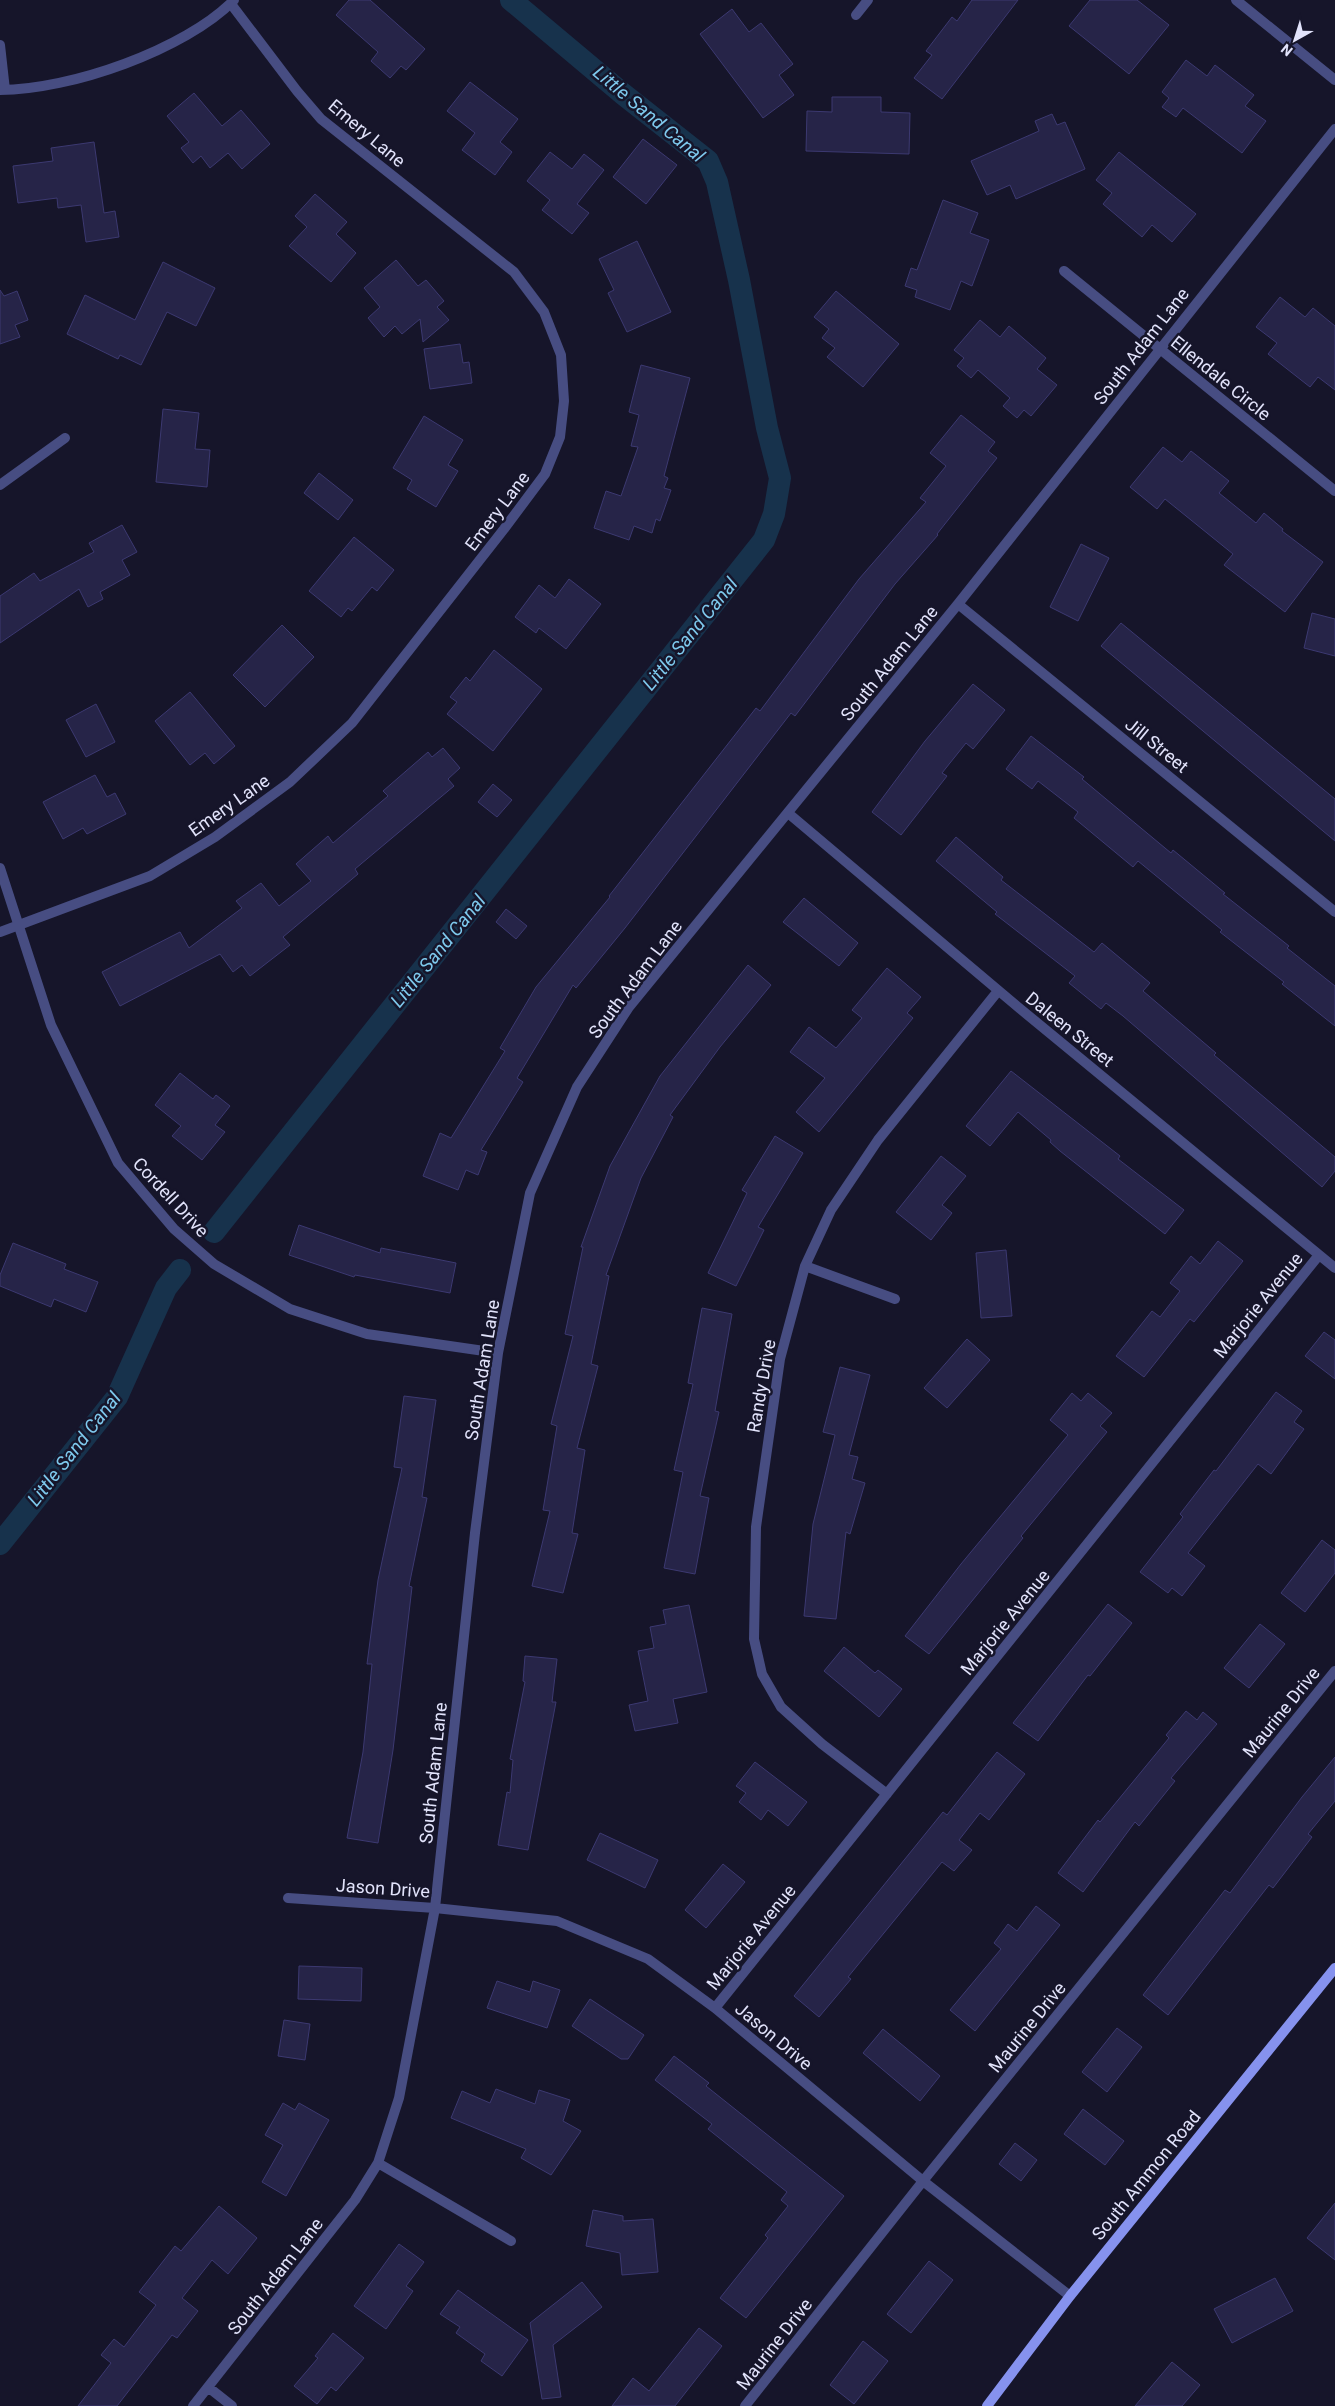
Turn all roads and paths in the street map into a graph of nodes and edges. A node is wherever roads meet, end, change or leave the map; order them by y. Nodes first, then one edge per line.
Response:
1 (868, 0) edge
2 (1236, 0) edge
3 (232, 2) edge
4 (856, 15) dead end
5 (0, 45) edge
6 (1335, 80) edge
7 (2, 90) edge
8 (1335, 129) edge
9 (1064, 270) dead end
10 (1159, 348) junction
11 (65, 438) dead end
12 (0, 485) edge
13 (1335, 491) edge
14 (958, 604) junction
15 (788, 813) junction
16 (0, 868) edge
17 (1335, 912) edge
18 (19, 925) junction
19 (0, 932) edge
20 (998, 991) junction
21 (1319, 1255) junction
22 (805, 1266) junction
23 (1335, 1268) edge
24 (895, 1299) dead end
25 (498, 1353) junction
26 (1335, 1671) edge
27 (887, 1794) junction
28 (288, 1898) dead end
29 (435, 1908) junction
30 (1335, 1968) edge
31 (715, 2008) junction
32 (378, 2163) junction
33 (923, 2181) junction
34 (511, 2240) dead end
35 (1070, 2296) junction
36 (208, 2387) junction
37 (193, 2406) edge
38 (232, 2406) edge
39 (746, 2406) edge
40 (987, 2406) edge

1 - 4 street
2 - 6 street
3 - 7 street
3 - 18 street, Emery Lane
5 - 7 street
8 - 10 street, South Adam Lane
9 - 10 street, Ellendale Circle
10 - 13 street, Ellendale Circle
10 - 14 street, South Adam Lane
11 - 12 street
14 - 15 street, South Adam Lane
14 - 17 street, Jill Street
15 - 20 street, Daleen Street
15 - 25 street, South Adam Lane
16 - 18 street, Cordell Drive
18 - 19 street, Emery Lane
18 - 25 street, Cordell Drive
20 - 21 street, Daleen Street
20 - 22 street, Randy Drive
21 - 23 street, Daleen Street
21 - 27 street, Marjorie Avenue
22 - 24 street
22 - 27 street, Randy Drive
25 - 29 street, South Adam Lane
26 - 33 street, Maurine Drive
27 - 31 street, Marjorie Avenue
28 - 29 street, Jason Drive
29 - 31 street, Jason Drive
29 - 32 street, South Adam Lane
30 - 35 main road, South Ammon Road
31 - 33 street, Jason Drive
32 - 34 street
32 - 36 street, South Adam Lane
33 - 35 street, Jason Drive
33 - 39 street, Maurine Drive
35 - 40 main road, South Ammon Road
36 - 37 street, South Adam Lane
36 - 38 street

